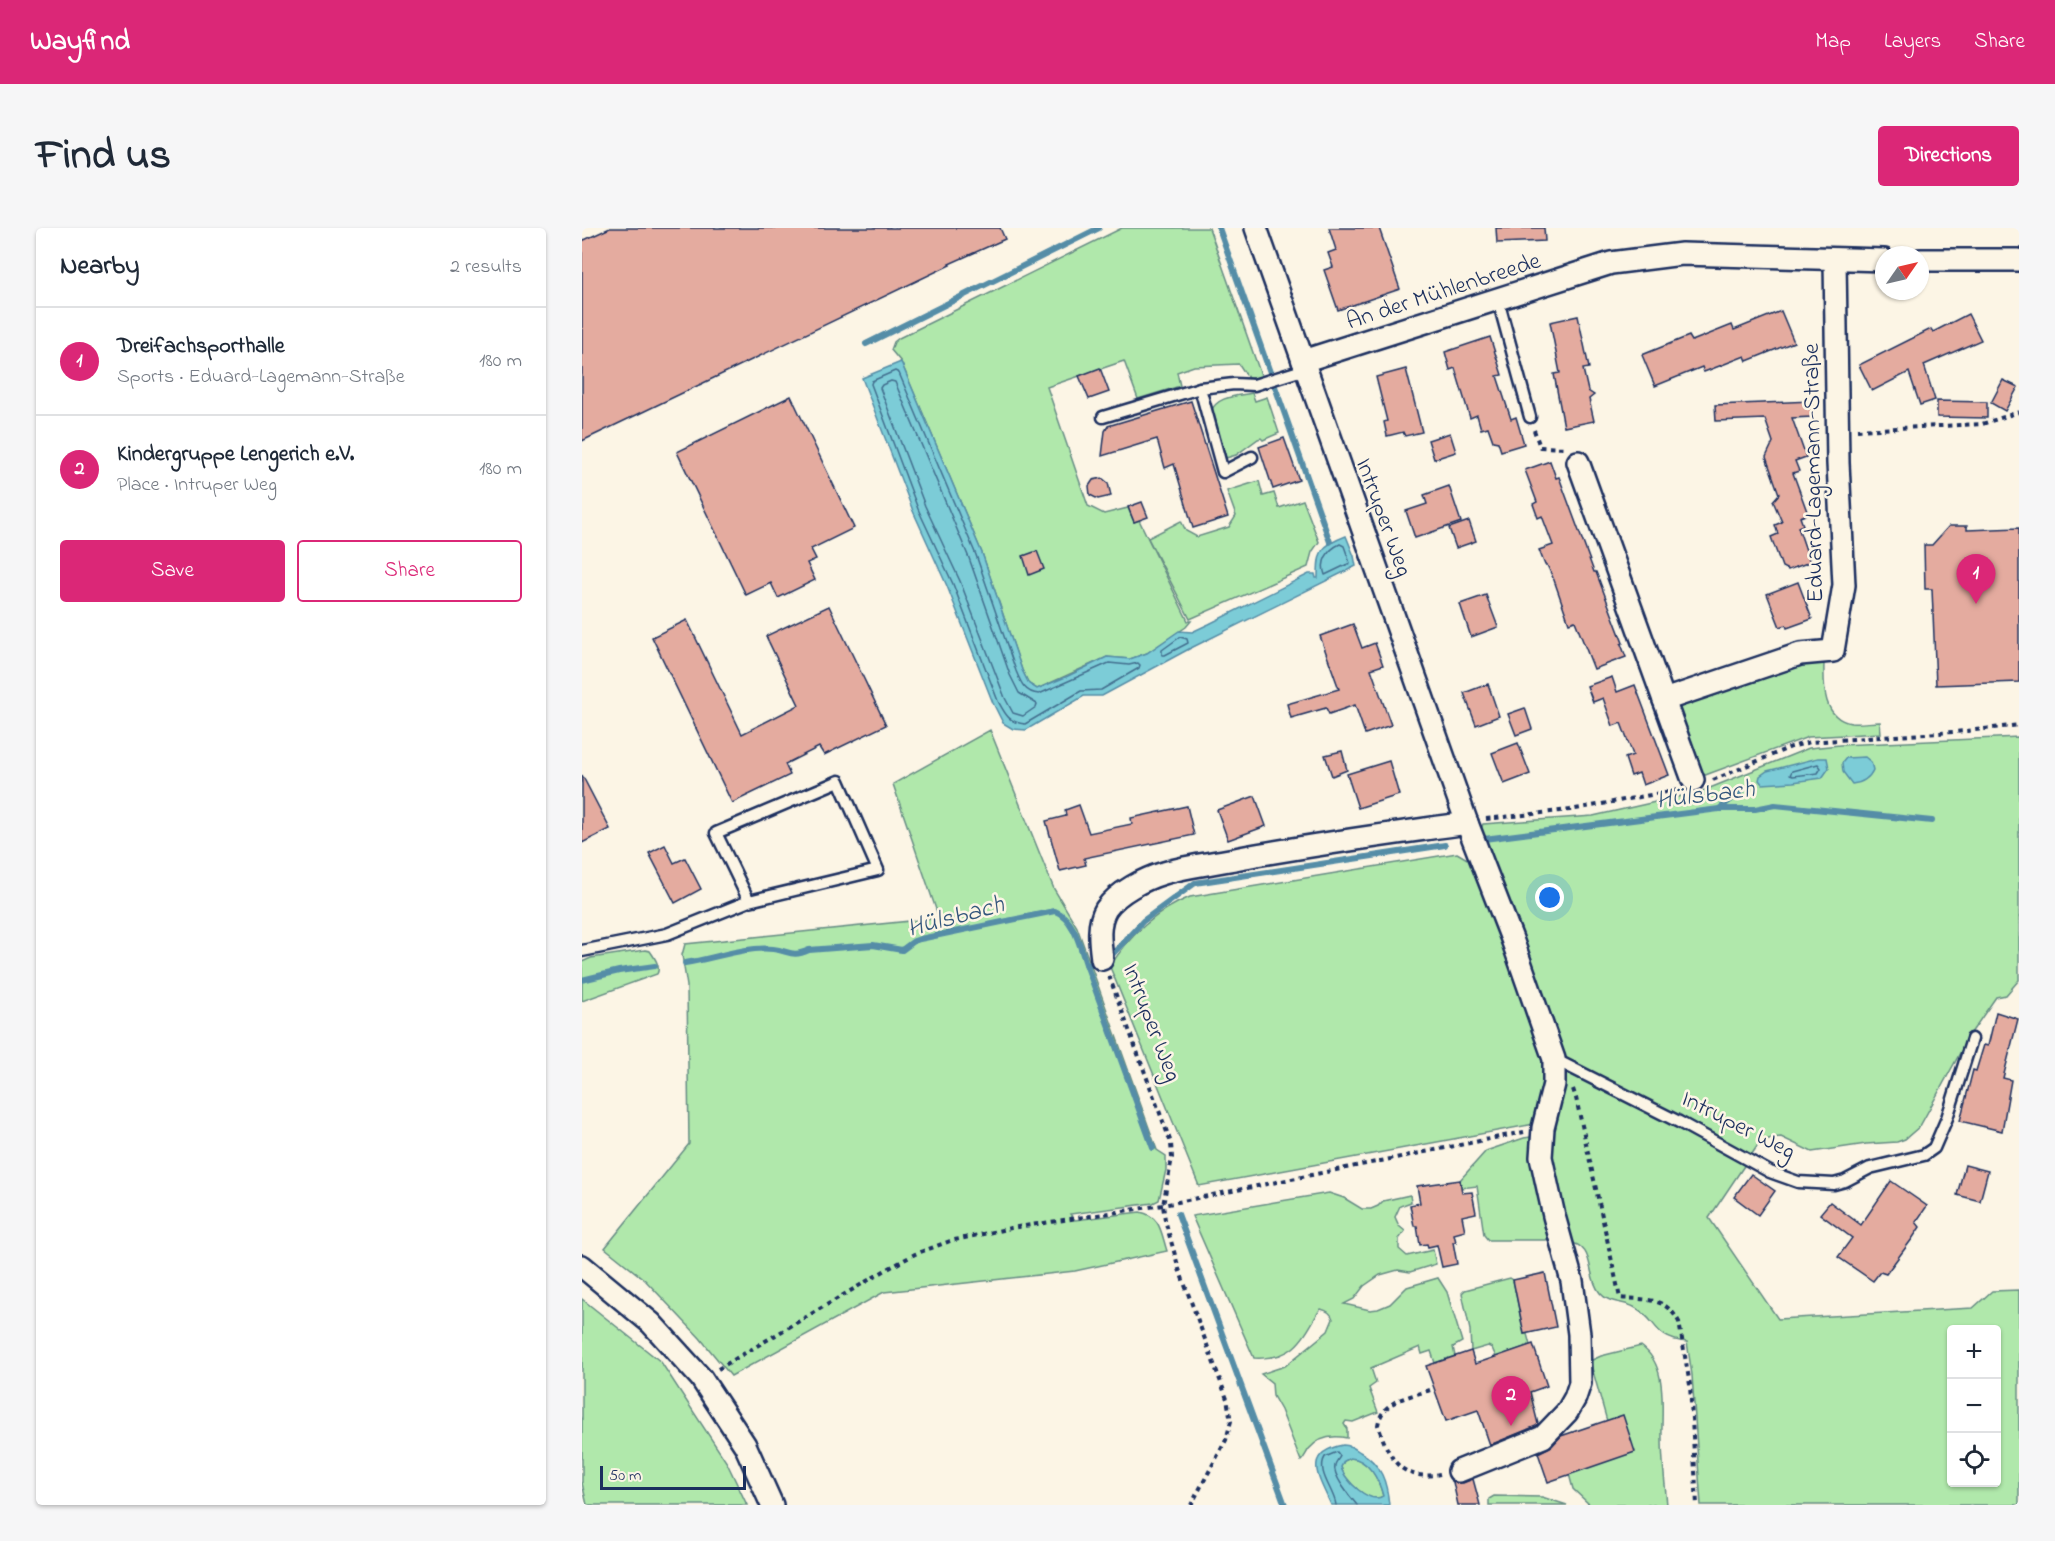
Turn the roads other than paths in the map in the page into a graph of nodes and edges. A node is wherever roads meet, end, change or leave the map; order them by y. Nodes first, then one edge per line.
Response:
1 (1256, 228) edge
2 (1835, 260) junction
3 (1875, 260) edge
4 (1929, 260) edge
5 (2019, 260) edge
6 (1498, 300) junction
7 (1305, 365) junction
8 (1200, 388) junction
9 (1103, 417) dead end
10 (1530, 417) road end
11 (1252, 457) dead end
12 (1578, 462) road end
13 (1664, 700) junction
14 (1694, 784) road end
15 (1467, 823) junction
16 (749, 902) junction
17 (582, 951) edge
18 (1102, 958) road end
19 (1972, 1039) dead end
20 (1558, 1061) junction
21 (582, 1266) edge
22 (1459, 1471) road end
23 (772, 1505) edge

1 - 7 street, Intruper Weg
2 - 3 street, An der Mühlenbreede
2 - 6 street, An der Mühlenbreede
2 - 13 street, Eduard-Lagemann-Straße
4 - 5 street
6 - 7 street, An der Mühlenbreede
6 - 10 lane
7 - 8 lane
7 - 15 street, Intruper Weg
8 - 9 lane
8 - 11 lane
12 - 13 street
13 - 14 street
15 - 18 street, Intruper Weg
15 - 20 street, Intruper Weg
16 - 16 lane
16 - 17 lane
19 - 20 lane, Intruper Weg
20 - 22 street, Intruper Weg
21 - 23 street

